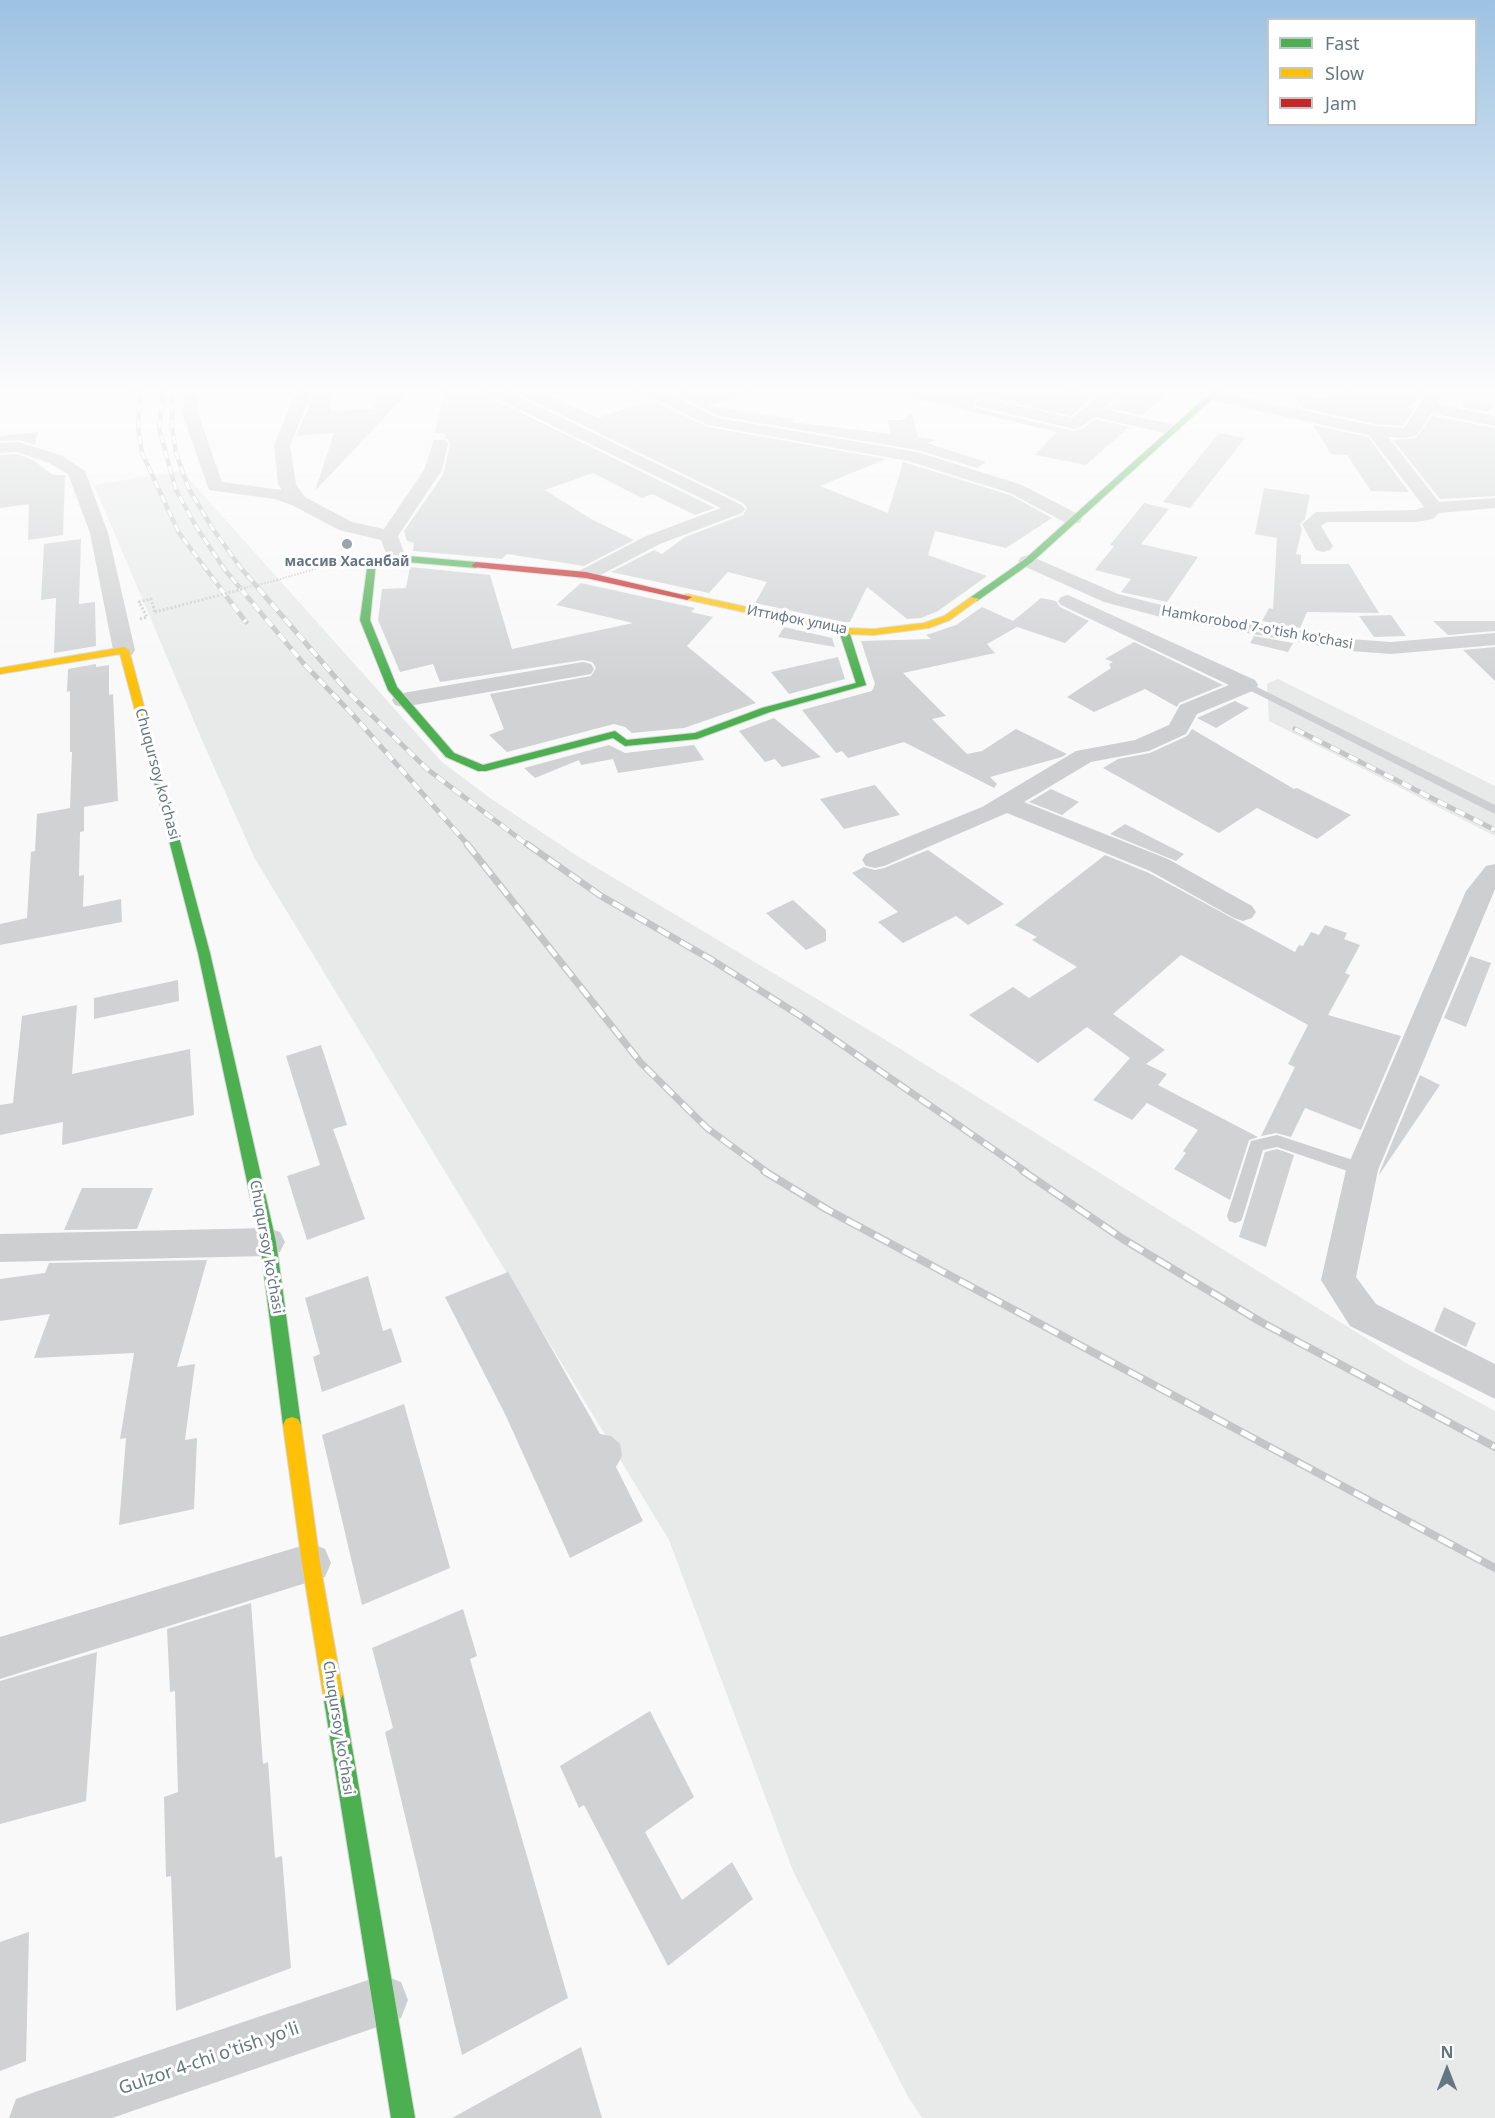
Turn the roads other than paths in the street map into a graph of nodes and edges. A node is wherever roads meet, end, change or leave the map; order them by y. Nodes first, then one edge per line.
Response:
1 (82, 487) edge
2 (221, 487) edge
3 (289, 487) edge
4 (422, 487) edge
5 (691, 487) edge
6 (1009, 487) edge
7 (1109, 487) edge
8 (1418, 487) edge
9 (298, 501) junction
10 (1495, 503) edge
11 (1434, 508) junction
12 (1073, 519) junction
13 (389, 536) junction
14 (1323, 546) dead end
15 (396, 558) junction
16 (1020, 568) junction
17 (586, 575) junction
18 (844, 632) junction
19 (1495, 639) edge
20 (124, 650) junction
21 (583, 669) dead end
22 (0, 671) edge
23 (1247, 685) junction
24 (403, 700) junction
25 (1004, 803) junction
26 (1495, 810) edge
27 (875, 860) dead end
28 (1495, 872) edge
29 (1242, 912) dead end
30 (1362, 1170) junction
31 (1235, 1216) dead end
32 (268, 1242) junction
33 (0, 1248) edge
34 (1495, 1382) edge
35 (311, 1563) junction
36 (0, 1658) edge
37 (383, 2000) junction
38 (35, 2118) edge
39 (403, 2118) edge

1 - 20 street, Chuqursoy ko'chasi
2 - 9 street
3 - 9 street
4 - 13 street
5 - 17 street
6 - 12 street
7 - 12 street, Иттифок улица
8 - 11 street
9 - 13 street
10 - 11 street
11 - 14 street
12 - 16 street, Иттифок улица
13 - 15 street
15 - 17 street, Иттифок улица
15 - 24 street, Иттифок улица
16 - 18 street, Иттифок улица
16 - 19 street, Hamkorobod 7-o'tish ko'chasi
16 - 23 street
17 - 18 street, Иттифок улица
18 - 24 street
20 - 22 street
20 - 32 street, Chuqursoy ko'chasi
21 - 24 street
23 - 25 street
23 - 26 lane
25 - 27 street
25 - 29 street
28 - 30 street
30 - 31 lane
30 - 34 street
32 - 33 street
32 - 35 street, Chuqursoy ko'chasi
35 - 36 street
35 - 37 street, Chuqursoy ko'chasi
37 - 38 street, Gulzor 4-chi o'tish yo'li
37 - 39 street, Chuqursoy ko'chasi

